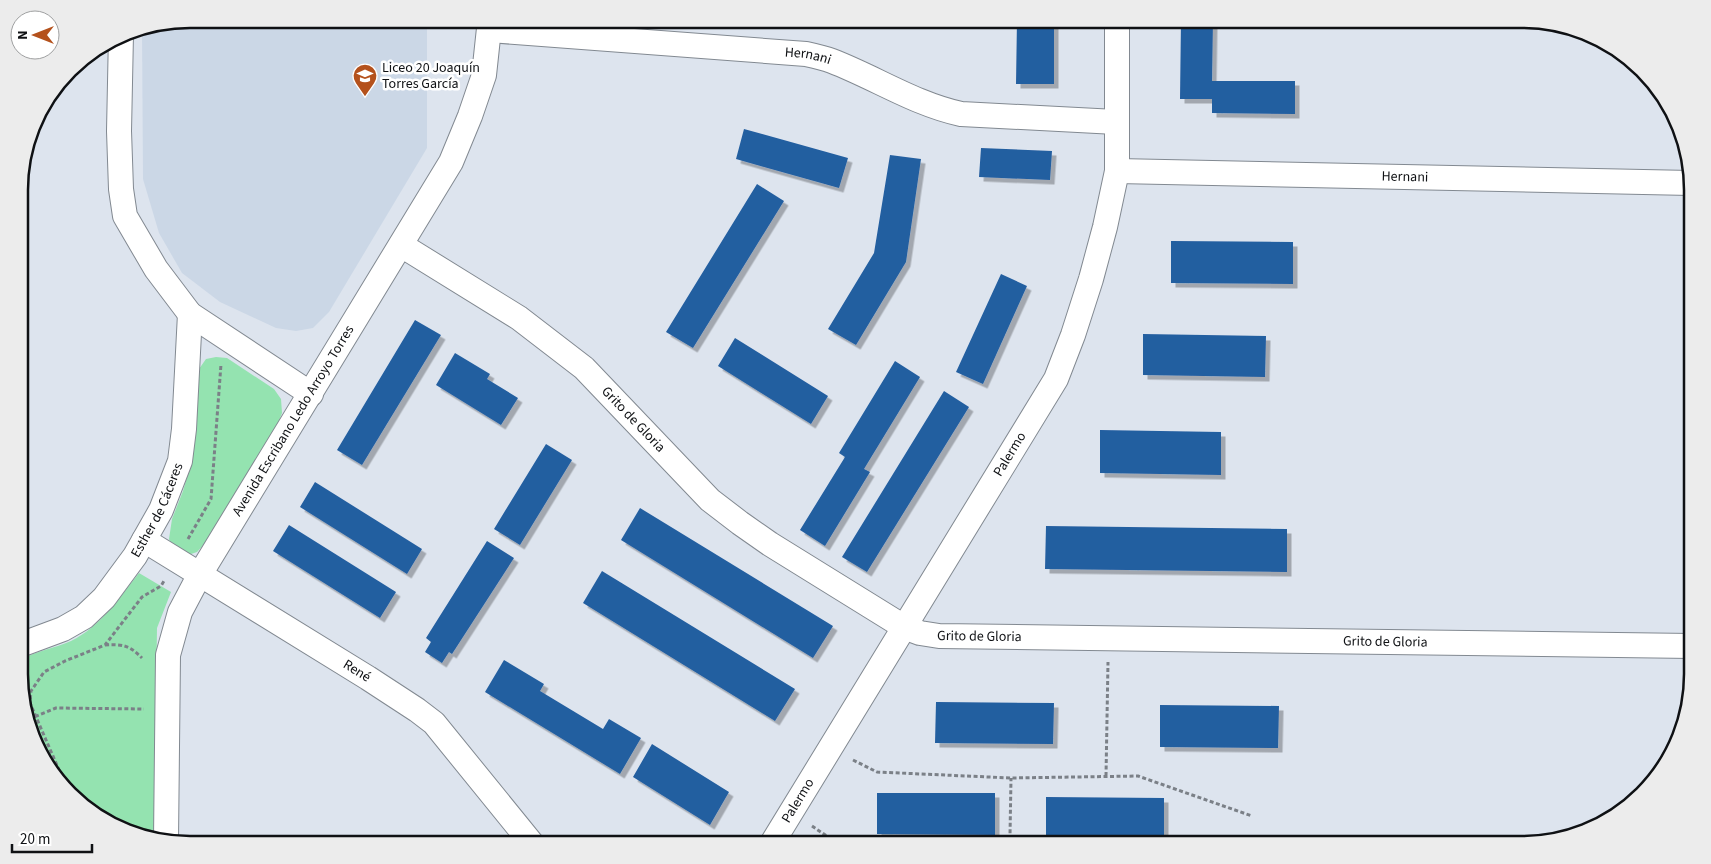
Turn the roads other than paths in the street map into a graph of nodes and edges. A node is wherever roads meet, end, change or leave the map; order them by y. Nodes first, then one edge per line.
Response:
1 (489, 28) edge
2 (531, 28) edge
3 (1117, 28) edge
4 (121, 43) edge
5 (1116, 122) junction
6 (1117, 171) junction
7 (1683, 183) edge
8 (401, 245) junction
9 (190, 314) junction
10 (311, 394) junction
11 (144, 540) junction
12 (199, 576) junction
13 (904, 628) junction
14 (28, 642) edge
15 (1684, 646) edge
16 (166, 834) edge
17 (526, 836) edge
18 (776, 836) edge

1 - 8 street, Avenida Escribano Ledo Arroyo Torres
2 - 5 street, Hernani
3 - 5 street, Palermo
4 - 9 street
5 - 6 street, Palermo
6 - 7 street, Hernani
6 - 13 street, Palermo
8 - 10 street, Avenida Escribano Ledo Arroyo Torres
8 - 13 street, Grito de Gloria
9 - 10 street
9 - 11 street, Esther de Cáceres
10 - 12 street, Avenida Escribano Ledo Arroyo Torres
11 - 12 street, René
11 - 14 street, Esther de Cáceres
12 - 16 street, Avenida Escribano Ledo Arroyo Torres
12 - 17 street, René
13 - 15 street, Grito de Gloria
13 - 18 street, Palermo

